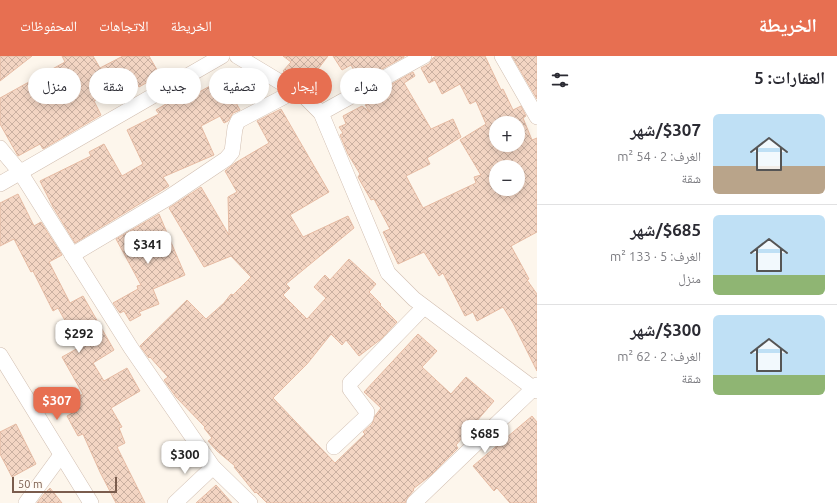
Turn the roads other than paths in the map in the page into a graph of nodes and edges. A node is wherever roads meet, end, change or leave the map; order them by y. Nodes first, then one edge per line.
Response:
1 (222, 56) edge
2 (237, 56) edge
3 (424, 56) edge
4 (502, 56) edge
5 (277, 80) edge
6 (277, 100) edge
7 (312, 104) edge
8 (321, 113) junction
9 (537, 118) edge
10 (0, 148) edge
11 (20, 172) junction
12 (0, 184) edge
13 (72, 255) junction
14 (424, 307) junction
15 (0, 354) edge
16 (536, 388) edge
17 (334, 447) dead end
18 (61, 454) junction
19 (213, 467) junction
20 (26, 503) edge
21 (90, 503) edge
22 (175, 503) edge
23 (250, 503) edge
24 (414, 503) edge

1 - 11 street
2 - 5 street
3 - 8 street
4 - 9 street
6 - 13 street
7 - 8 street
8 - 14 street
10 - 11 street
11 - 12 street
11 - 13 street
13 - 19 street
14 - 16 street
14 - 17 street
15 - 18 street
16 - 24 street
18 - 20 street
18 - 21 street
19 - 22 street
19 - 23 street

